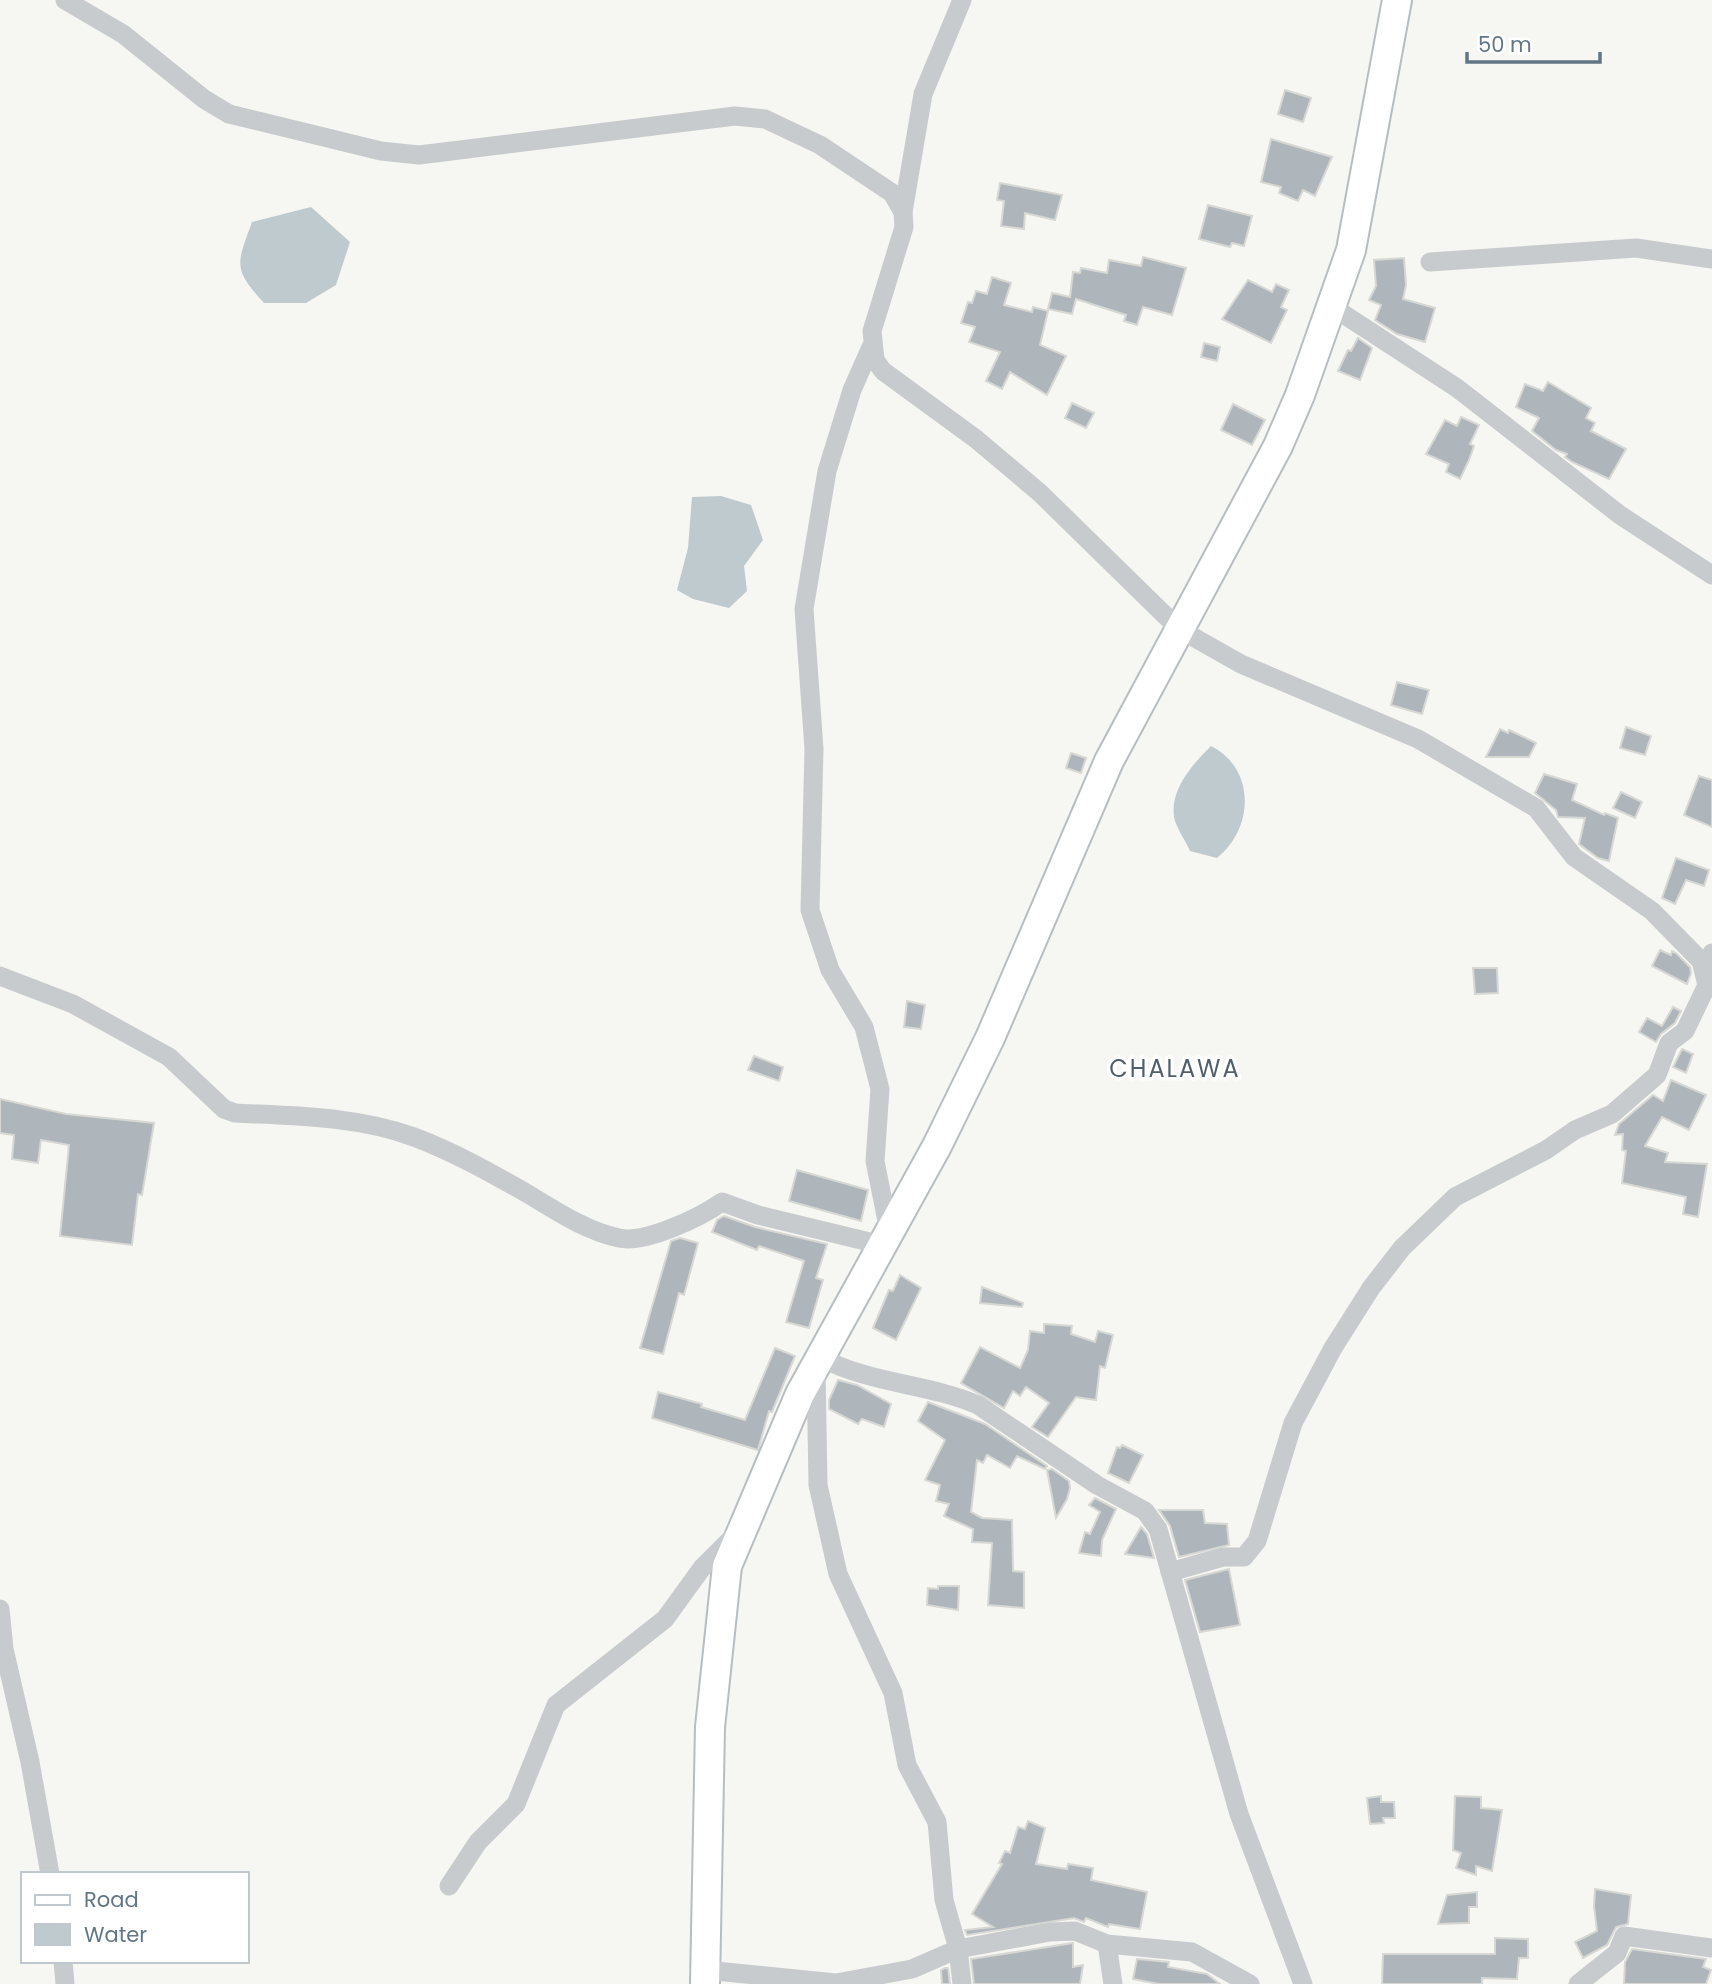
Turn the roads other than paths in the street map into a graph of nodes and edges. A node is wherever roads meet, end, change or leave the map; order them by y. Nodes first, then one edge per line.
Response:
1 (65, 0) edge
2 (962, 0) edge
3 (1396, 0) edge
4 (902, 212) junction
5 (1712, 259) edge
6 (1430, 262) dead end
7 (1331, 306) junction
8 (872, 347) junction
9 (1712, 575) edge
10 (1180, 629) junction
11 (1712, 953) edge
12 (0, 976) edge
13 (1710, 987) edge
14 (885, 1238) junction
15 (818, 1361) junction
16 (741, 1530) junction
17 (1170, 1572) junction
18 (0, 1609) edge
19 (50, 1872) edge
20 (449, 1886) dead end
21 (1107, 1944) junction
22 (1712, 1948) edge
23 (958, 1949) junction
24 (63, 1963) edge
25 (705, 1977) edge
26 (65, 1984) edge
27 (962, 1984) edge
28 (1113, 1984) edge
29 (1250, 1984) edge
30 (1303, 1984) edge
31 (1578, 1984) edge

1 - 4 street
2 - 4 street
3 - 7 street
4 - 8 street
5 - 6 street
7 - 9 street
7 - 10 street
8 - 10 street
8 - 14 street
10 - 13 street
10 - 14 street
11 - 13 street
12 - 14 street
13 - 17 street
14 - 15 street
15 - 16 street
15 - 17 street
15 - 23 street
16 - 20 street
16 - 25 street
17 - 30 street
18 - 19 street
21 - 23 street
21 - 28 street
21 - 29 street
22 - 31 street
23 - 25 street
23 - 27 street
24 - 26 street

